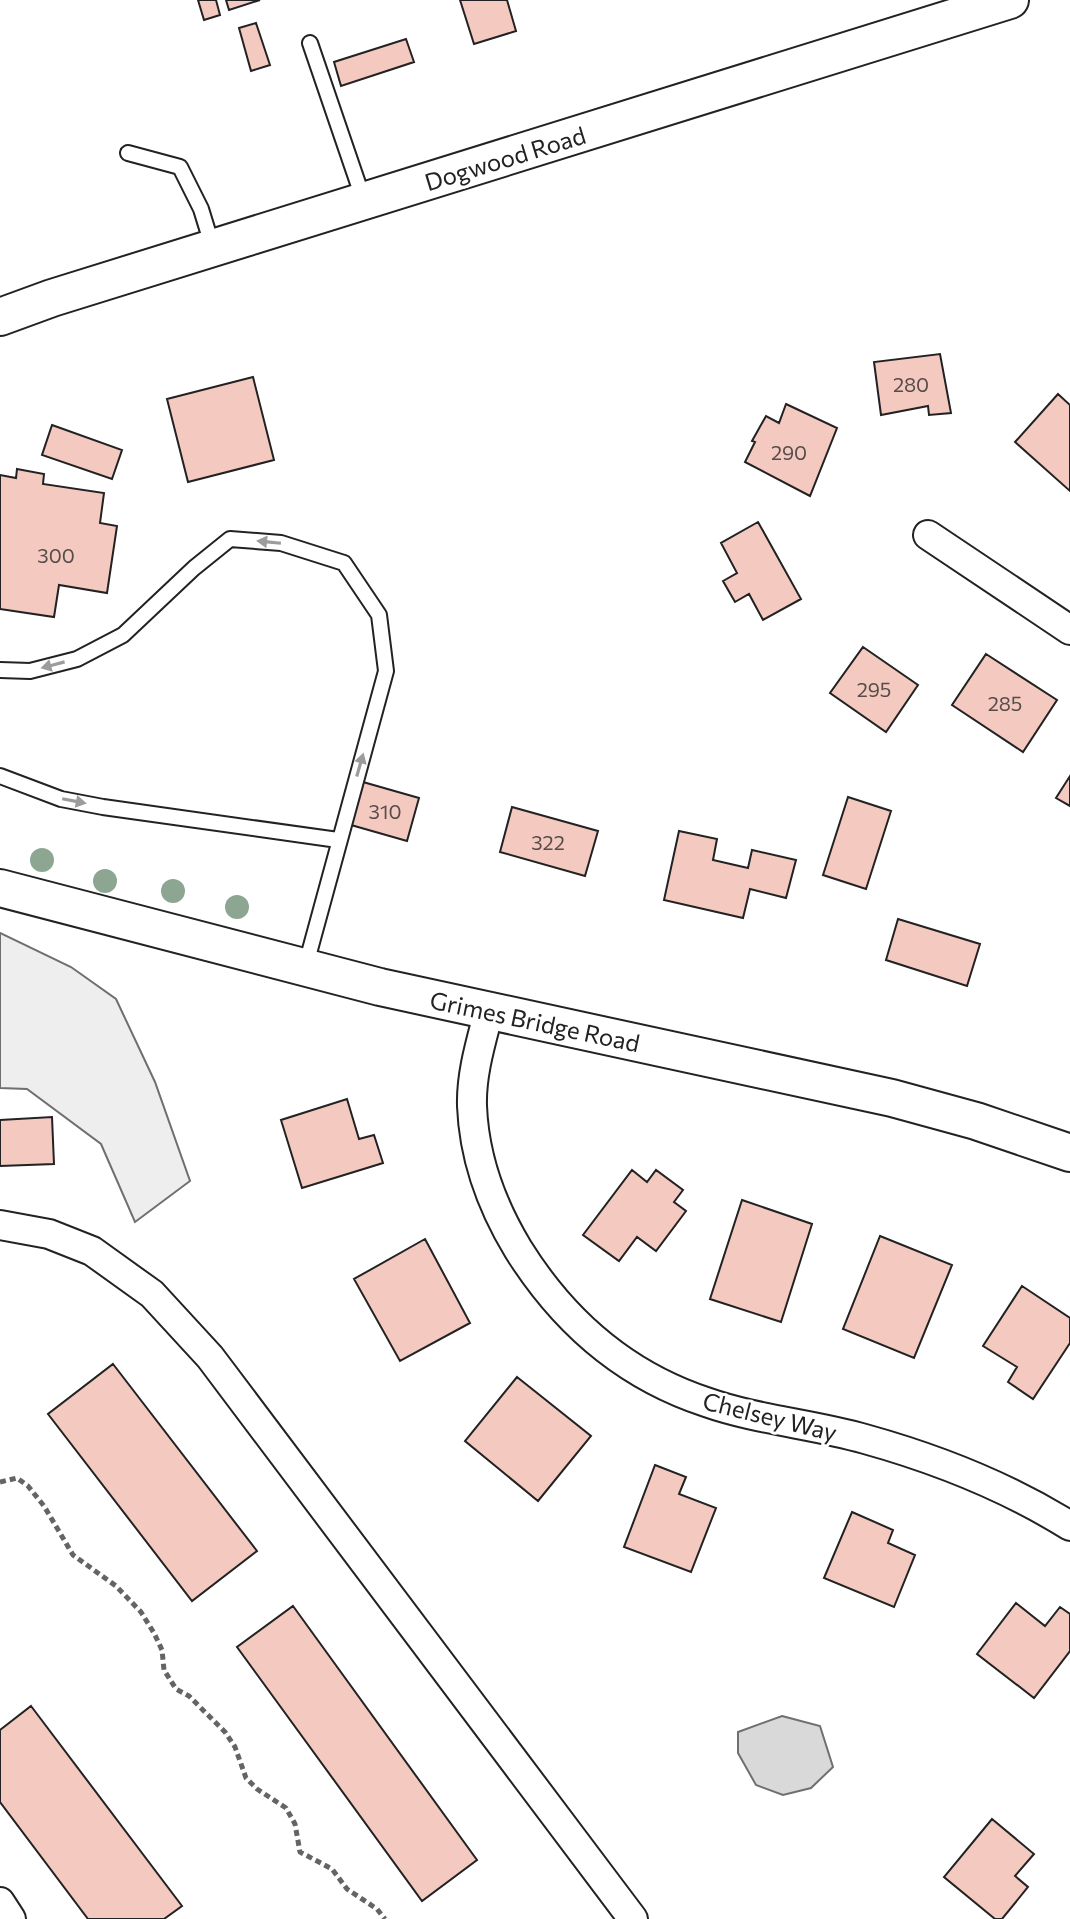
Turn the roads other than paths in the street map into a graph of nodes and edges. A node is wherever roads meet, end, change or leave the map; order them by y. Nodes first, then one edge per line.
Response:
1 (1010, 0) edge
2 (310, 43) dead end
3 (128, 153) dead end
4 (364, 202) junction
5 (213, 249) junction
6 (52, 298) junction
7 (0, 309) edge
8 (0, 317) edge
9 (928, 535) dead end
10 (1070, 630) edge
11 (0, 670) edge
12 (0, 776) edge
13 (338, 840) junction
14 (0, 888) edge
15 (305, 968) junction
16 (489, 1011) junction
17 (1070, 1153) edge
18 (0, 1225) edge
19 (1070, 1526) edge
20 (0, 1902) edge
21 (11, 1919) edge
22 (633, 1919) edge

1 - 4 street, Dogwood Road
2 - 4 lane
3 - 5 lane
4 - 5 street, Dogwood Road
5 - 6 street, Dogwood Road
6 - 7 street
6 - 8 street, Dogwood Road
9 - 10 street
13 -> 11 lane
12 -> 13 lane
13 - 15 lane
14 - 15 street, Grimes Bridge Road
15 - 16 street, Grimes Bridge Road
16 - 17 street, Grimes Bridge Road
16 - 19 street, Chelsey Way
18 - 22 street
20 - 21 street

